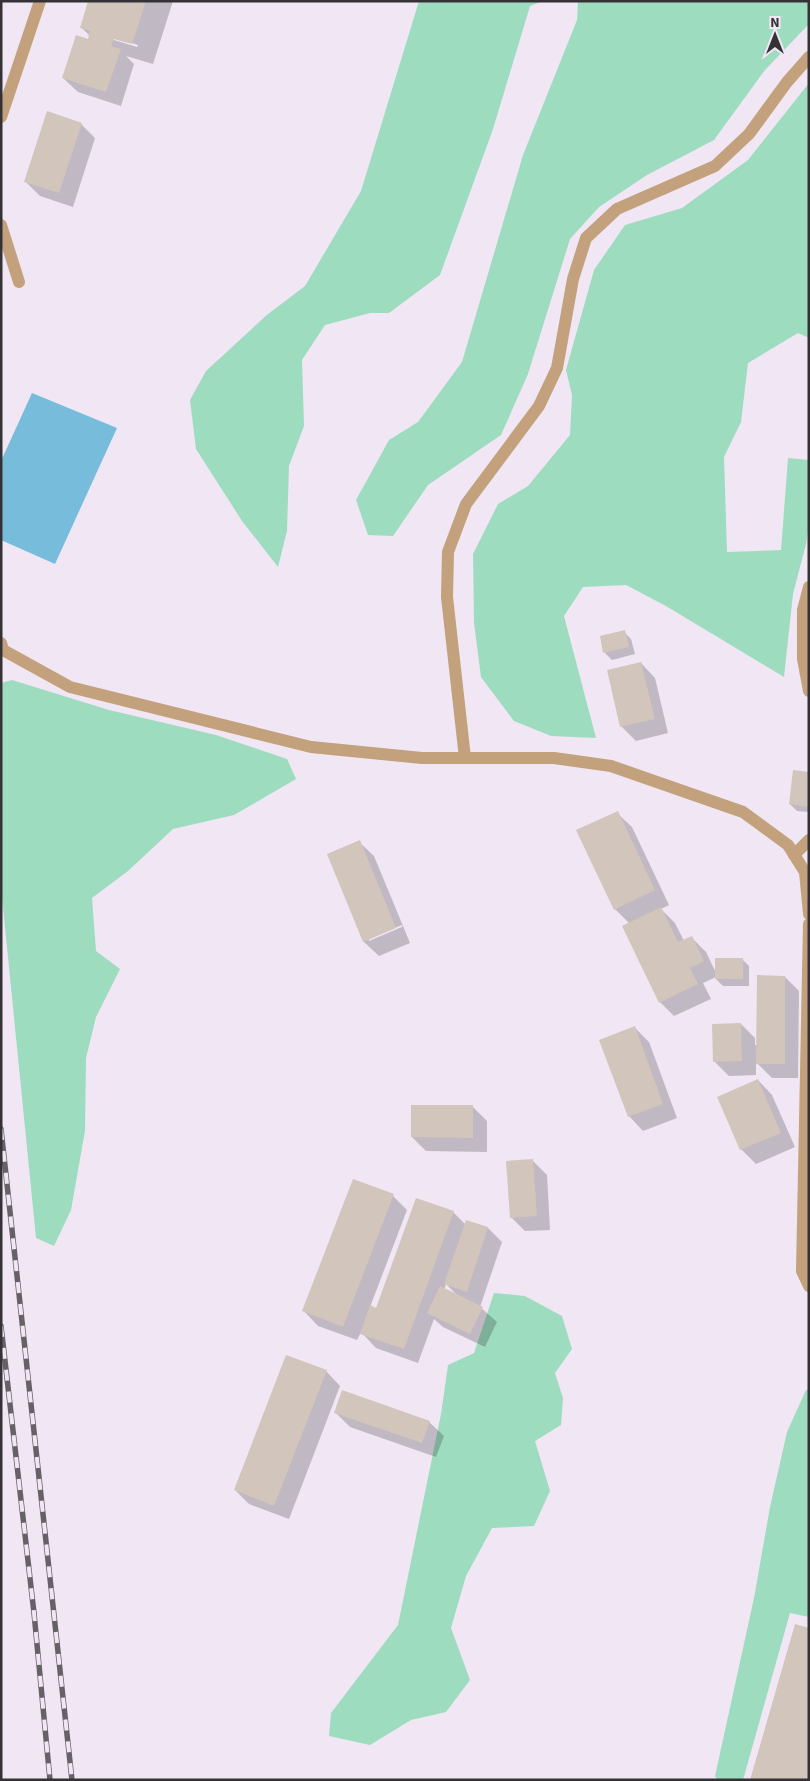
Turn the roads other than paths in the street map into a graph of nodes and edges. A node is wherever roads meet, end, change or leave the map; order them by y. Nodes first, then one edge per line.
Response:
1 (40, 1) edge
2 (809, 57) edge
3 (1, 118) edge
4 (1, 225) edge
5 (19, 282) dead end
6 (809, 587) edge
7 (1, 643) edge
8 (809, 691) edge
9 (465, 758) junction
10 (809, 840) edge
11 (794, 855) junction
12 (809, 914) edge
13 (809, 924) edge
14 (809, 1286) edge

1 - 3 street
2 - 9 street
4 - 5 street
6 - 8 street
7 - 9 street
9 - 11 street
10 - 11 street
11 - 12 street
13 - 14 street

